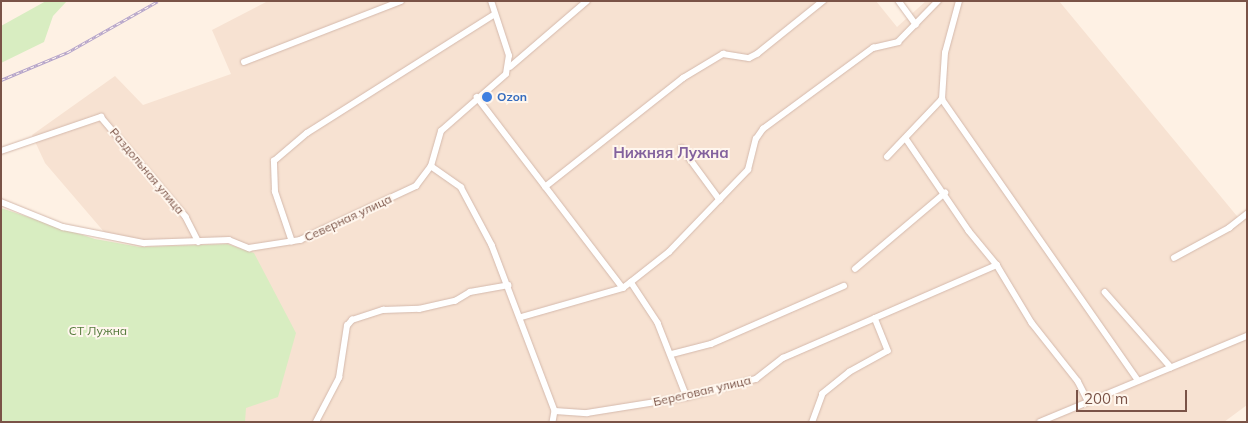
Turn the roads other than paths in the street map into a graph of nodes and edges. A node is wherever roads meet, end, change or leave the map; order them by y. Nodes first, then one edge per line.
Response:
1 (401, 1) edge
2 (490, 1) edge
3 (587, 1) edge
4 (823, 1) edge
5 (899, 1) edge
6 (938, 1) edge
7 (959, 1) edge
8 (495, 14) junction
9 (916, 24) junction
10 (244, 62) dead end
11 (510, 67) junction
12 (477, 97) junction
13 (942, 99) junction
14 (907, 140) junction
15 (682, 148) dead end
16 (1, 151) edge
17 (887, 157) dead end
18 (431, 166) junction
19 (544, 187) junction
20 (945, 193) junction
21 (720, 200) junction
22 (1, 202) edge
23 (1247, 214) edge
24 (199, 242) junction
25 (292, 242) junction
26 (1174, 258) dead end
27 (997, 264) junction
28 (855, 269) dead end
29 (631, 282) junction
30 (508, 285) junction
31 (844, 286) dead end
32 (623, 288) junction
33 (1105, 292) dead end
34 (522, 317) junction
35 (875, 318) junction
36 (1247, 336) edge
37 (672, 354) junction
38 (1171, 367) junction
39 (1138, 380) junction
40 (687, 397) junction
41 (1088, 401) junction
42 (555, 411) junction
43 (316, 422) edge
44 (553, 422) edge
45 (813, 422) edge
46 (1040, 422) edge

1 - 10 street
2 - 8 street
3 - 11 street, Северная улица
4 - 19 street
5 - 9 street
6 - 9 street
7 - 13 street
8 - 11 street
8 - 25 street
9 - 21 street
11 - 12 street, Северная улица
12 - 18 street, Северная улица
12 - 19 street
13 - 14 street
13 - 39 street
14 - 17 street
14 - 20 street
15 - 21 street
16 - 24 street, Раздольная улица
18 - 25 street, Северная улица
18 - 30 street
19 - 32 street
20 - 27 street
20 - 28 street
21 - 29 street
22 - 24 street, Северная улица
23 - 26 street
24 - 25 street, Северная улица
27 - 35 street, Береговая улица
27 - 41 street
29 - 32 street
29 - 37 street
30 - 34 street
30 - 43 street
31 - 37 street
32 - 34 street
33 - 38 street
34 - 42 street
35 - 40 street, Береговая улица
35 - 45 street
36 - 38 street
37 - 40 street
38 - 39 street
39 - 41 street
40 - 42 street, Береговая улица
41 - 46 street
42 - 44 street

